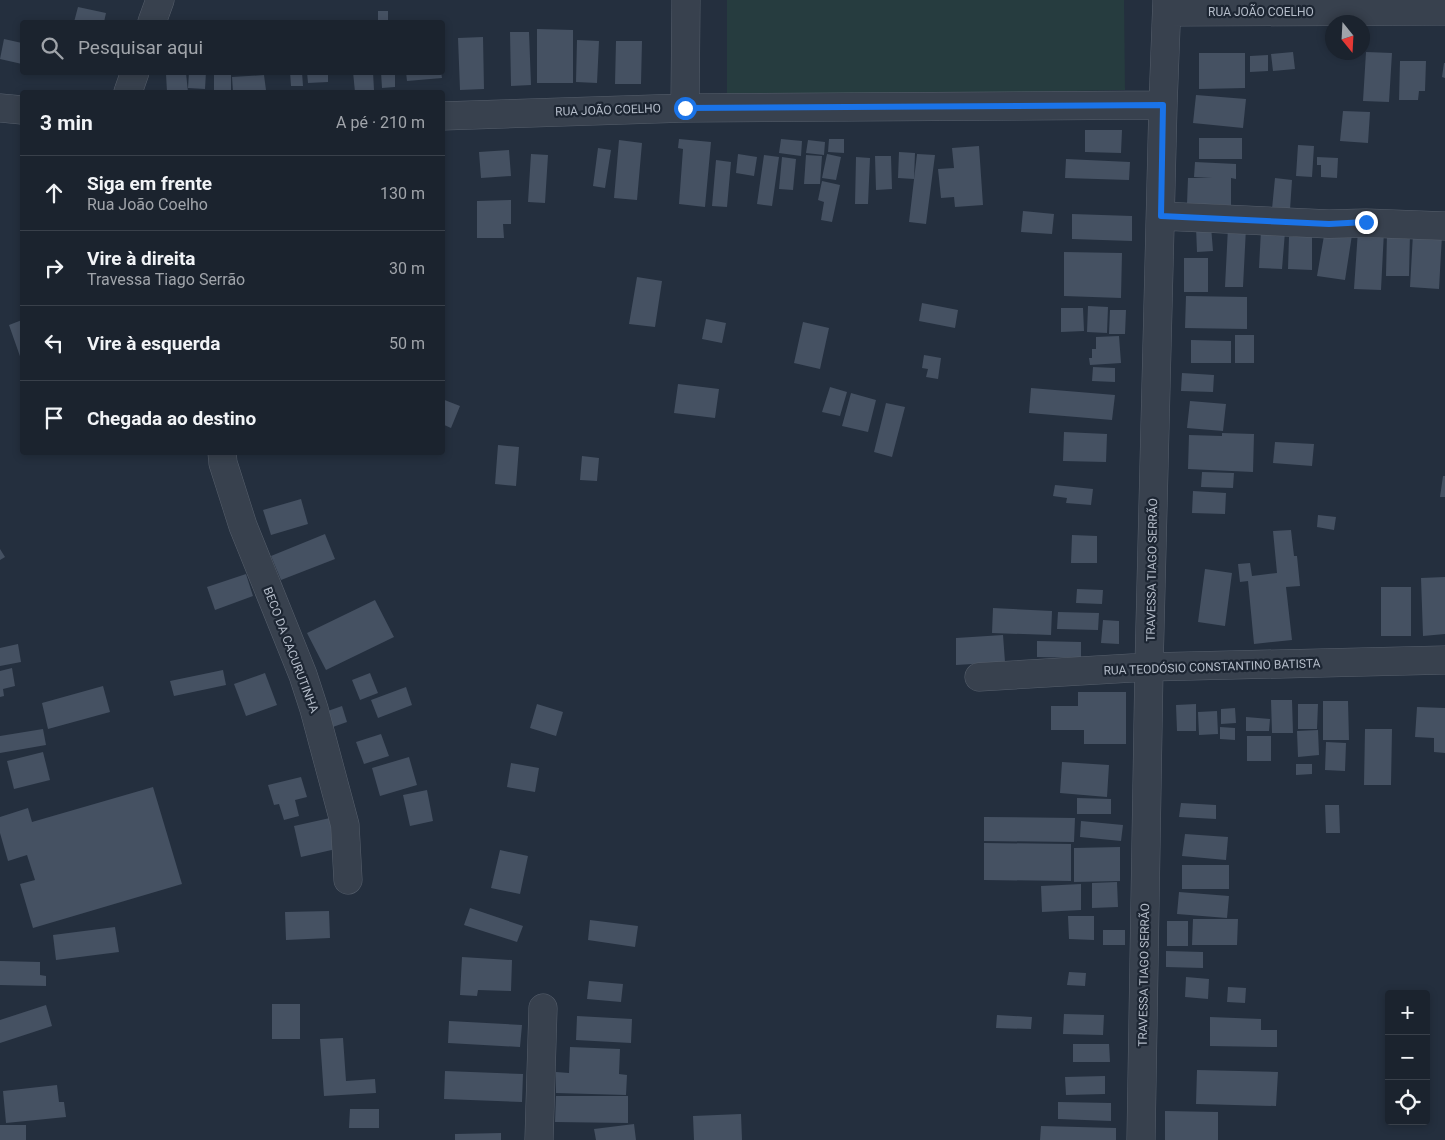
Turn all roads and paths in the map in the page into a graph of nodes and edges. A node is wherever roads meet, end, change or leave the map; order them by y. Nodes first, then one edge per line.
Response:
1 (160, 0) edge
2 (686, 0) edge
3 (1167, 6) edge
4 (1445, 11) edge
5 (153, 20) edge
6 (134, 75) edge
7 (129, 90) edge
8 (1163, 105) junction
9 (0, 108) edge
10 (685, 108) junction
11 (20, 110) edge
12 (445, 116) edge
13 (1161, 216) junction
14 (1445, 226) edge
15 (222, 455) edge
16 (1445, 660) edge
17 (1149, 667) junction
18 (979, 677) dead end
19 (348, 880) dead end
20 (544, 1008) dead end
21 (538, 1140) edge
22 (1141, 1140) edge

1 - 5 street
2 - 10 street
3 - 4 street, RUA JOÃO COELHO
3 - 8 street, TRAVESSA TIAGO SERRÃO
6 - 7 street
8 - 10 street, RUA JOÃO COELHO
8 - 13 street, TRAVESSA TIAGO SERRÃO
9 - 11 street
10 - 12 street, RUA JOÃO COELHO
13 - 14 street
13 - 17 street, TRAVESSA TIAGO SERRÃO
15 - 19 street, BECO DA CACURUTINHA
16 - 17 street, RUA TEODÓSIO CONSTANTINO BATISTA
17 - 18 street, RUA TEODÓSIO CONSTANTINO BATISTA
17 - 22 street, TRAVESSA TIAGO SERRÃO
20 - 21 street

